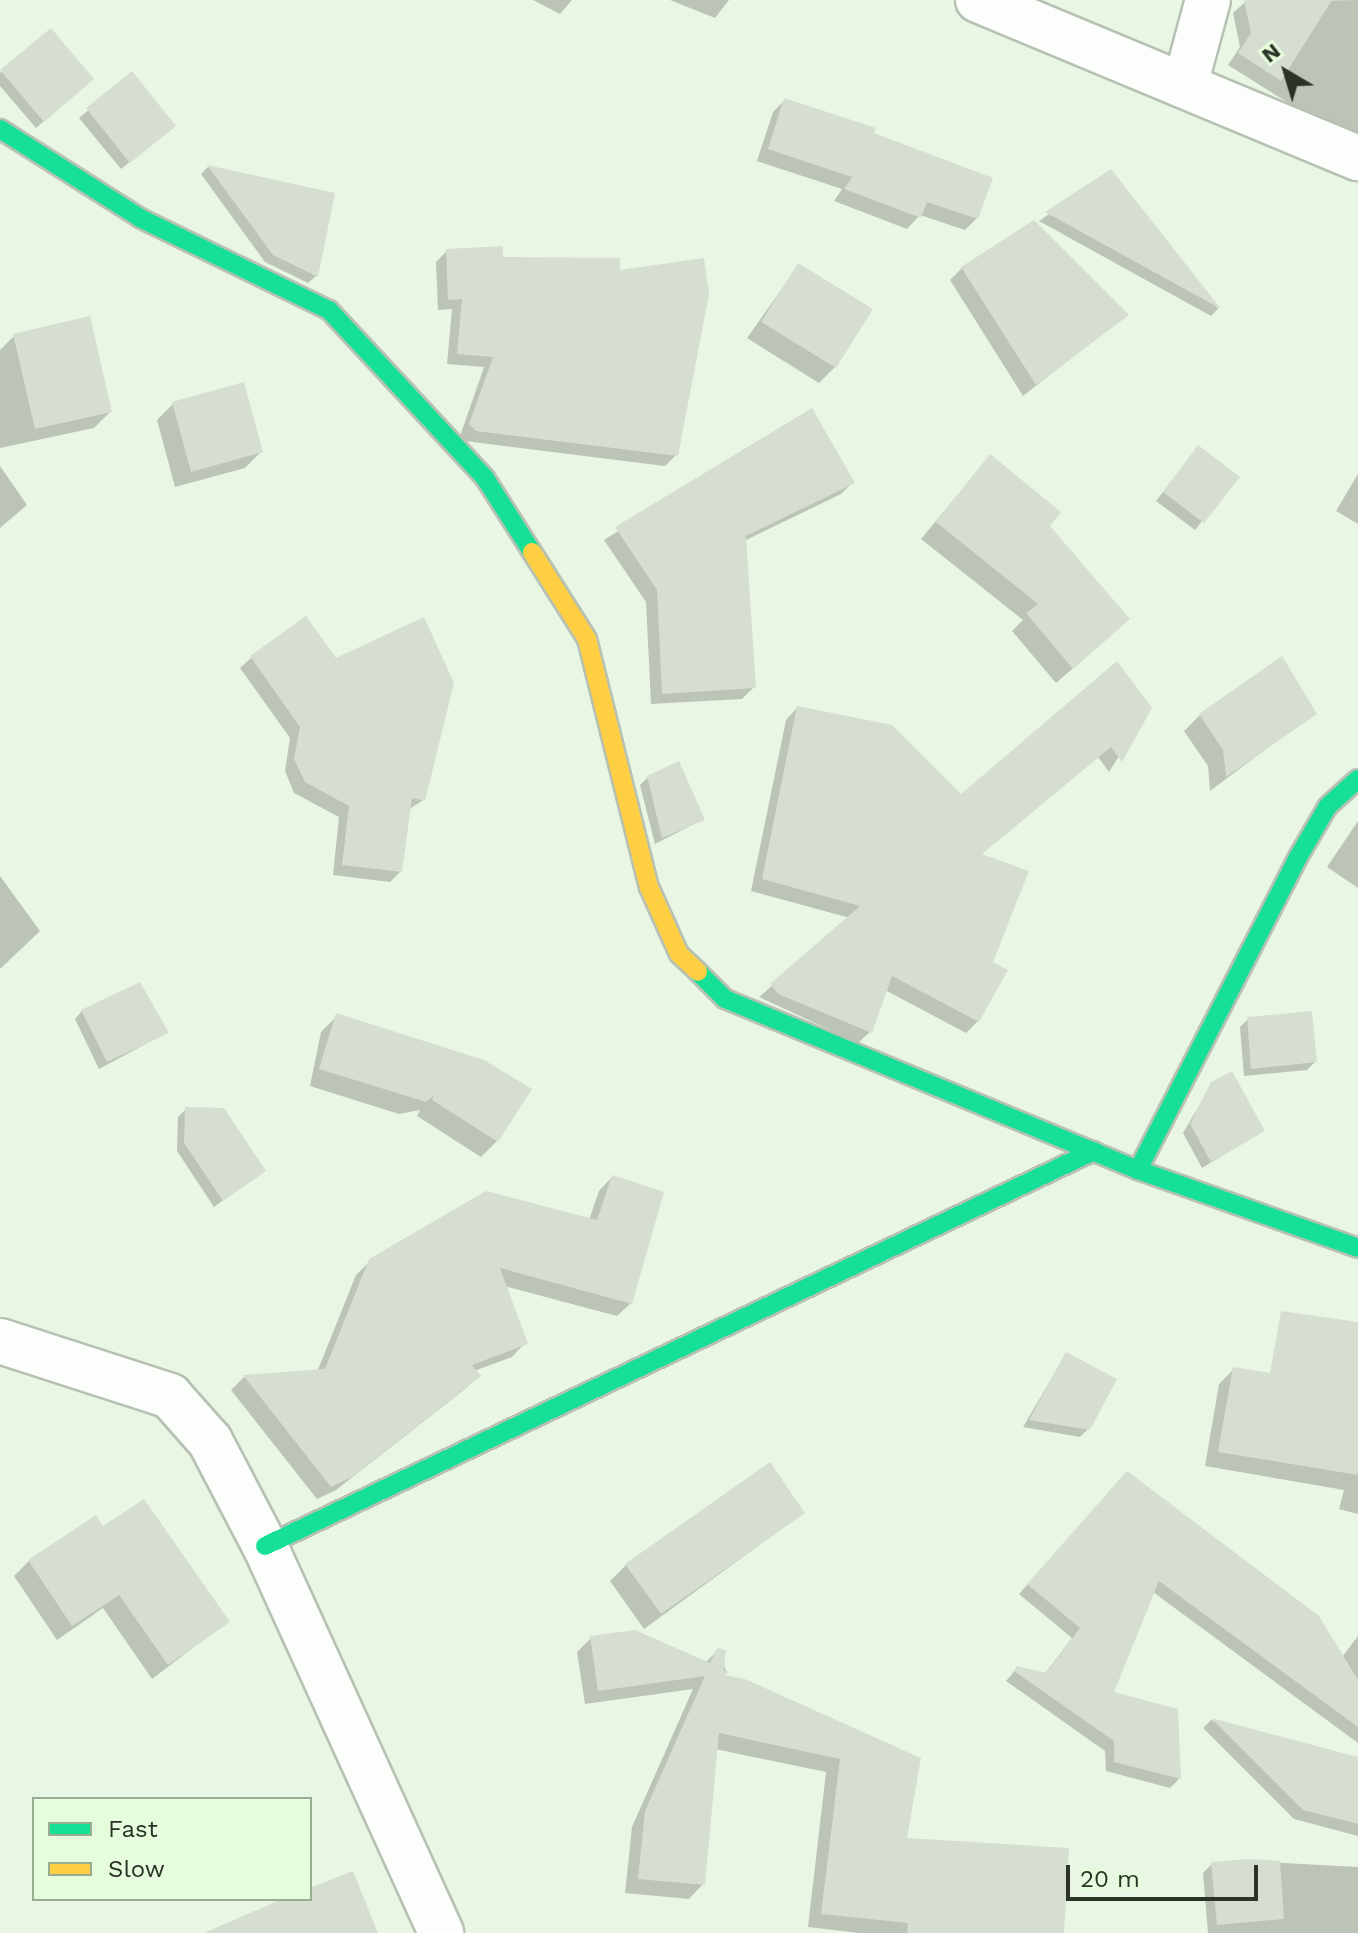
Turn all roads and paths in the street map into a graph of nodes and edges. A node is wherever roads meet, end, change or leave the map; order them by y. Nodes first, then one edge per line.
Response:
1 (978, 0) edge
2 (1036, 0) edge
3 (1208, 0) edge
4 (1064, 33) junction
5 (1185, 85) junction
6 (0, 129) edge
7 (1358, 158) edge
8 (1358, 779) edge
9 (1094, 1151) junction
10 (1138, 1170) junction
11 (1358, 1248) edge
12 (0, 1341) edge
13 (265, 1546) junction
14 (441, 1933) edge

1 - 4 street
2 - 4 street
3 - 5 street
4 - 5 street
5 - 7 street
6 - 9 street
8 - 10 street
9 - 10 street
9 - 13 street
10 - 11 street
12 - 13 street
13 - 14 street

